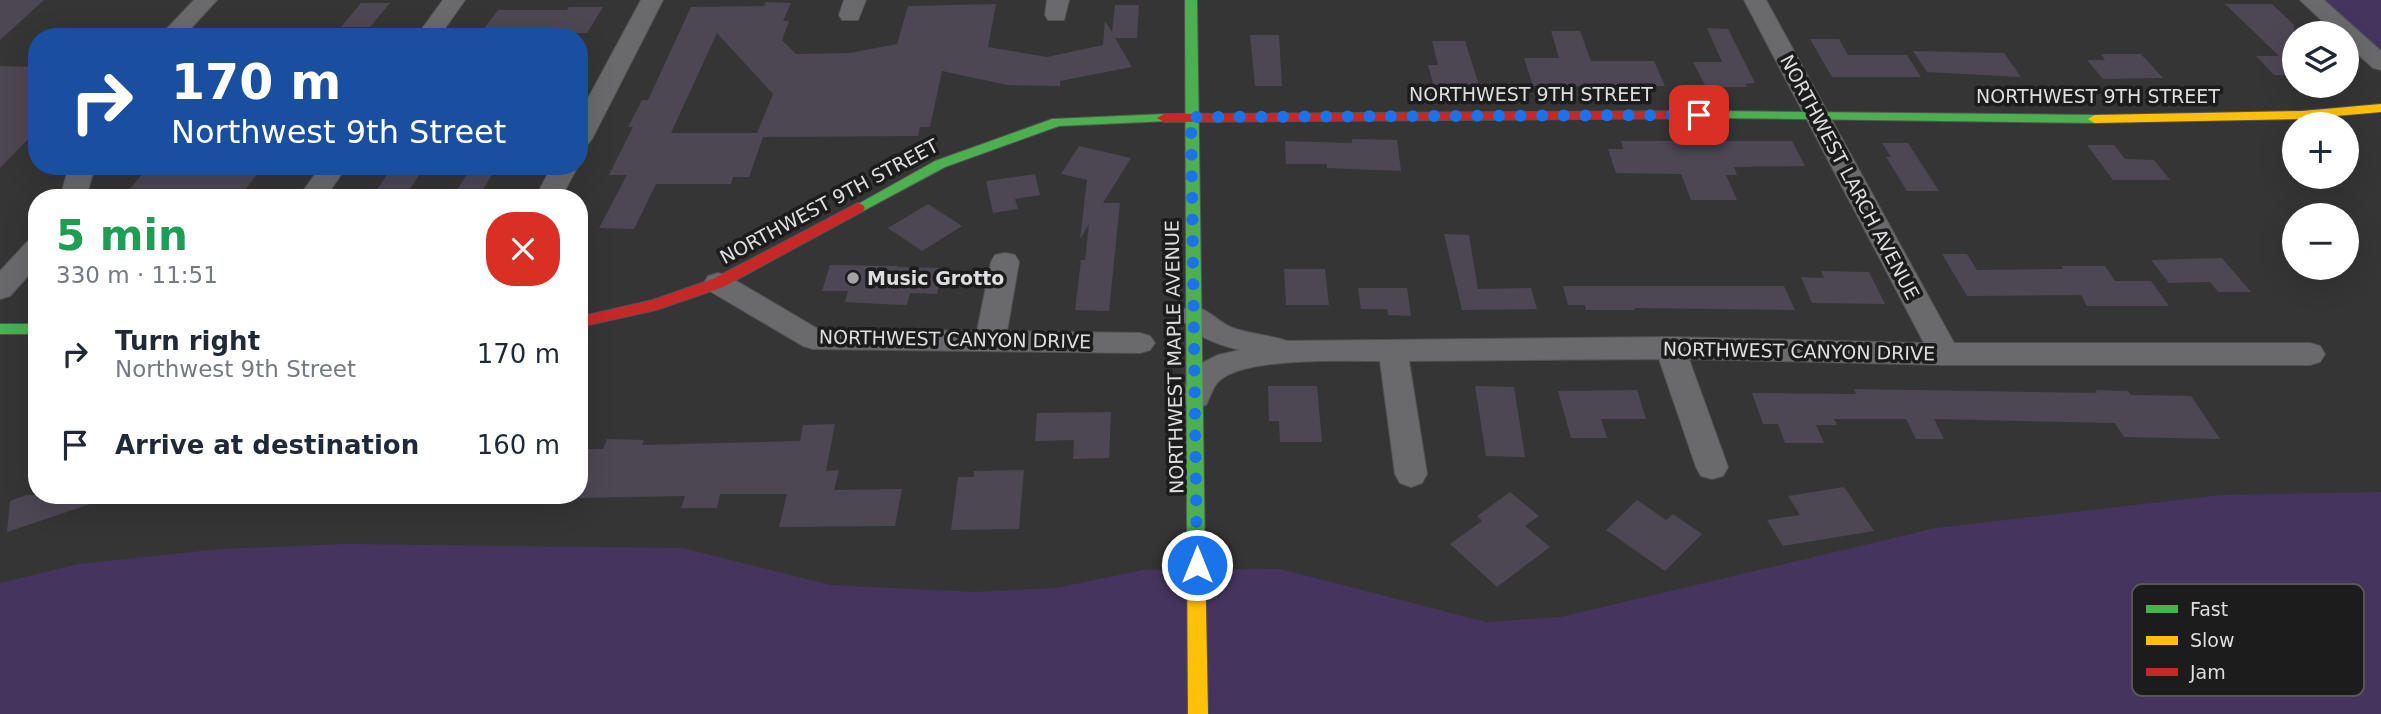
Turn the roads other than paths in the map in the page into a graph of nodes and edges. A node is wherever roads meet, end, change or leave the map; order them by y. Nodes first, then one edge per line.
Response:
1 (206, 0) edge
2 (454, 0) edge
3 (652, 0) edge
4 (1191, 0) edge
5 (1755, 0) edge
6 (2311, 0) edge
7 (179, 28) edge
8 (434, 28) edge
9 (2381, 62) edge
10 (2381, 108) edge
11 (1818, 116) junction
12 (1191, 117) junction
13 (588, 122) edge
14 (28, 258) edge
15 (1005, 262) dead end
16 (718, 283) junction
17 (0, 289) edge
18 (1194, 316) junction
19 (588, 320) edge
20 (0, 329) edge
21 (28, 330) edge
22 (990, 341) junction
23 (1140, 343) dead end
24 (1670, 348) junction
25 (1393, 350) junction
26 (1288, 351) junction
27 (1945, 354) junction
28 (2310, 354) dead end
29 (1195, 397) junction
30 (1712, 467) dead end
31 (1411, 474) dead end
32 (1198, 714) edge

1 - 7 street
2 - 8 street
3 - 13 street
4 - 12 street, NORTHWEST MAPLE AVENUE
5 - 11 street, NORTHWEST LARCH AVENUE
6 - 9 street
10 - 11 street, NORTHWEST 9TH STREET
11 - 12 street, NORTHWEST 9TH STREET
11 - 27 street, NORTHWEST LARCH AVENUE
12 - 16 street, NORTHWEST 9TH STREET
12 - 18 street, NORTHWEST MAPLE AVENUE
14 - 17 street
15 - 22 street
16 - 19 street
16 - 22 street, NORTHWEST CANYON DRIVE
18 - 26 street, NORTHWEST CANYON DRIVE
18 - 29 street, NORTHWEST MAPLE AVENUE
20 - 21 street
22 - 23 street, NORTHWEST CANYON DRIVE
24 - 25 street, NORTHWEST CANYON DRIVE
24 - 27 street, NORTHWEST CANYON DRIVE
24 - 30 street
25 - 26 street, NORTHWEST CANYON DRIVE
25 - 31 street
26 - 29 street, NORTHWEST CANYON DRIVE
27 - 28 street, NORTHWEST CANYON DRIVE
29 - 32 street, NORTHWEST MAPLE AVENUE

